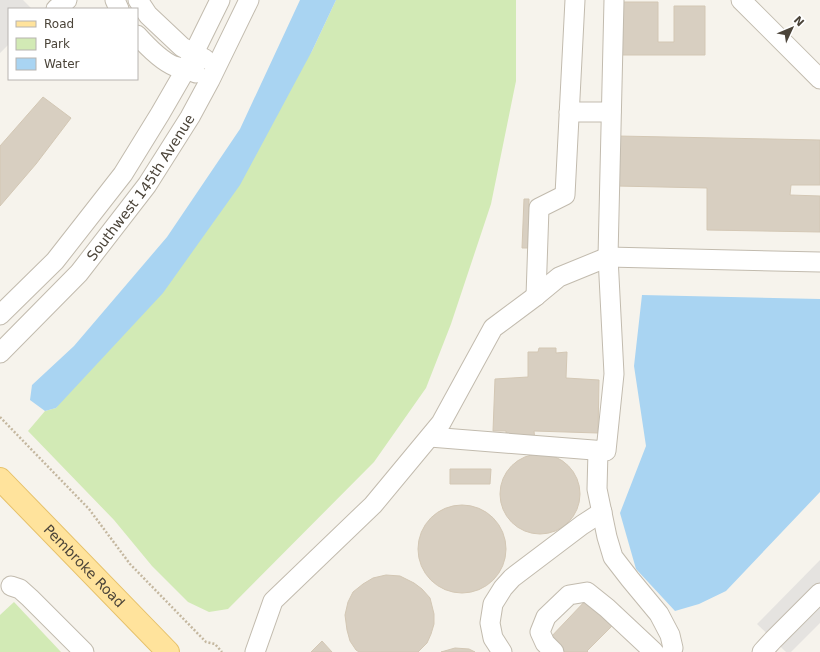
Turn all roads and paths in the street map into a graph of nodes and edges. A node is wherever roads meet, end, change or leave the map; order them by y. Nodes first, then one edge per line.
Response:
1 (67, 0) edge
2 (138, 0) edge
3 (220, 0) edge
4 (249, 0) edge
5 (575, 0) edge
6 (614, 0) edge
7 (742, 0) edge
8 (57, 8) edge
9 (138, 36) edge
10 (189, 61) junction
11 (214, 72) junction
12 (820, 79) edge
13 (569, 112) junction
14 (611, 112) junction
15 (608, 257) junction
16 (820, 262) edge
17 (536, 296) junction
18 (0, 315) edge
19 (0, 353) edge
20 (0, 417) edge
21 (430, 438) junction
22 (598, 451) junction
23 (0, 479) edge
24 (602, 512) junction
25 (11, 586) dead end
26 (820, 592) edge
27 (768, 646) edge
28 (259, 650) edge
29 (84, 652) edge
30 (168, 652) edge
31 (222, 652) edge
32 (502, 652) edge
33 (554, 652) edge
34 (654, 652) edge
35 (671, 652) edge

1 - 8 street
2 - 10 street
3 - 10 street, Southwest 145th Avenue
4 - 11 street, Southwest 145th Avenue
5 - 13 street
6 - 14 street
7 - 12 street
9 - 10 street
10 - 11 street
10 - 18 street, Southwest 145th Avenue
11 - 19 street, Southwest 145th Avenue
13 - 14 street
13 - 17 street
14 - 15 street
15 - 16 street
15 - 17 street
15 - 22 street
17 - 21 street
20 - 31 path
21 - 22 street
21 - 28 street
22 - 24 street
23 - 30 main road, Pembroke Road
24 - 32 street
24 - 35 street
25 - 29 street
26 - 27 street
33 - 34 street

